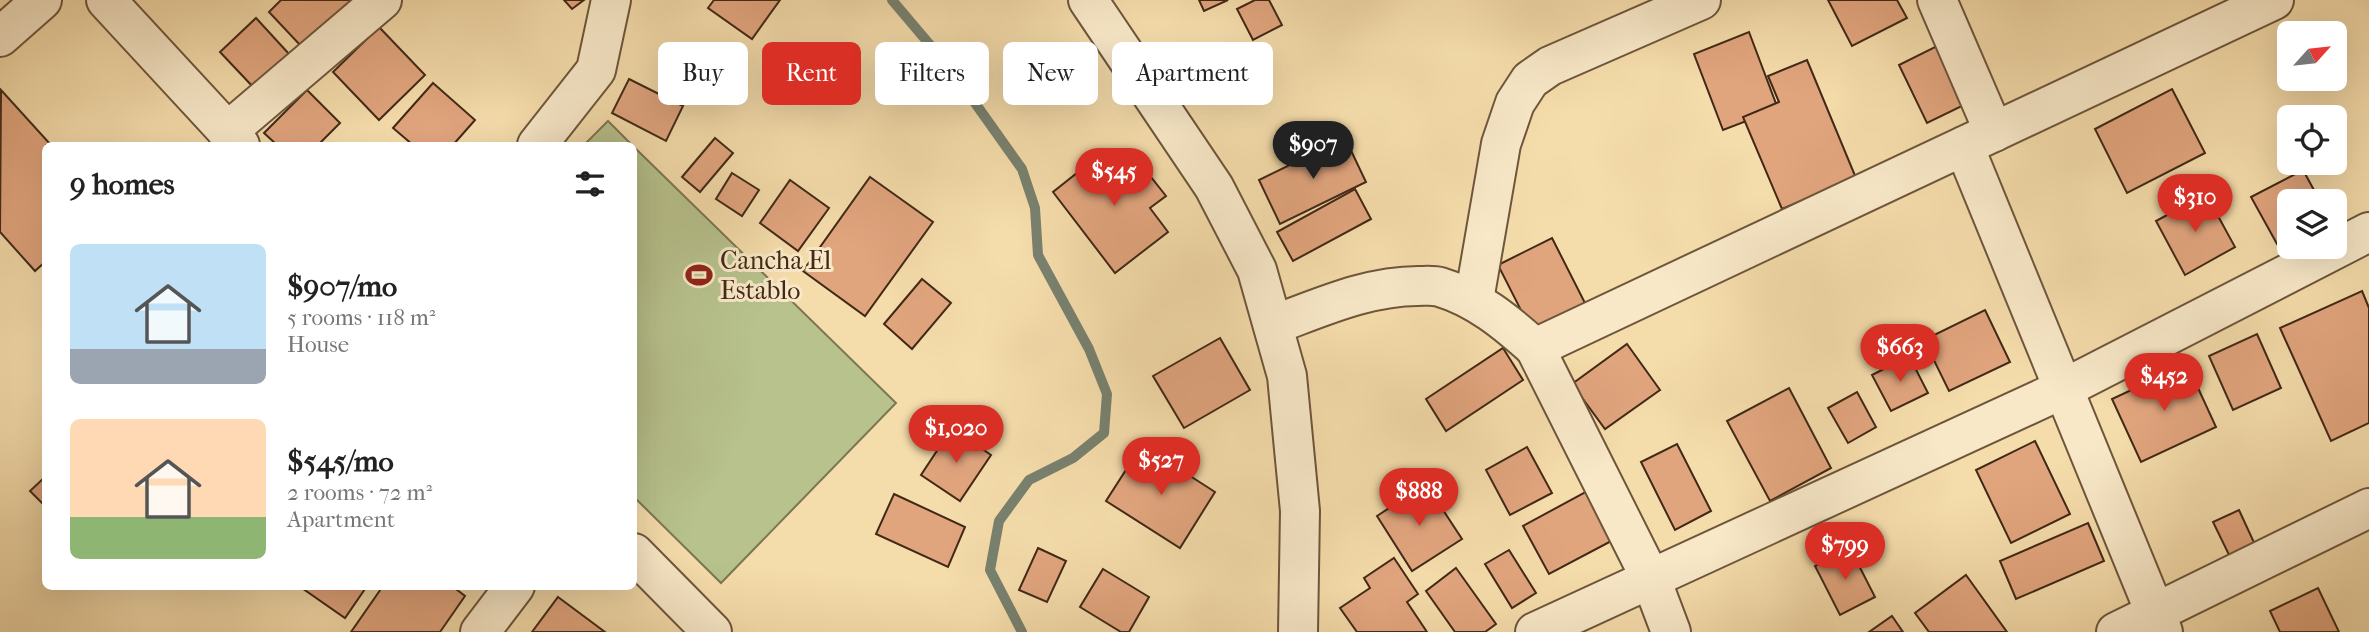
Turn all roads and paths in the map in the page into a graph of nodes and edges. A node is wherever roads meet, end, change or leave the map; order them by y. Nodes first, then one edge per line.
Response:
1 (42, 0) edge
2 (382, 0) edge
3 (611, 0) edge
4 (1088, 0) edge
5 (1701, 0) edge
6 (1937, 0) edge
7 (2274, 0) edge
8 (111, 2) edge
9 (0, 37) edge
10 (233, 138) edge
11 (1979, 139) junction
12 (539, 142) edge
13 (2369, 232) edge
14 (1474, 300) junction
15 (1273, 325) junction
16 (1535, 348) junction
17 (2063, 389) junction
18 (2369, 508) edge
19 (637, 556) edge
20 (1651, 579) junction
21 (512, 590) edge
22 (2159, 622) edge
23 (480, 632) edge
24 (712, 632) edge
25 (1298, 632) edge
26 (1535, 632) edge
27 (1671, 632) edge
28 (2116, 632) edge

1 - 9 street
2 - 10 street
3 - 12 street
4 - 15 street
5 - 14 street
6 - 11 street
7 - 11 street
8 - 10 street
11 - 16 street
11 - 17 street
13 - 17 street
14 - 15 street
14 - 16 street
15 - 25 street
16 - 20 street
17 - 20 street
17 - 22 street
18 - 22 street
19 - 24 street
20 - 26 street
20 - 27 street
21 - 23 street
22 - 28 street

